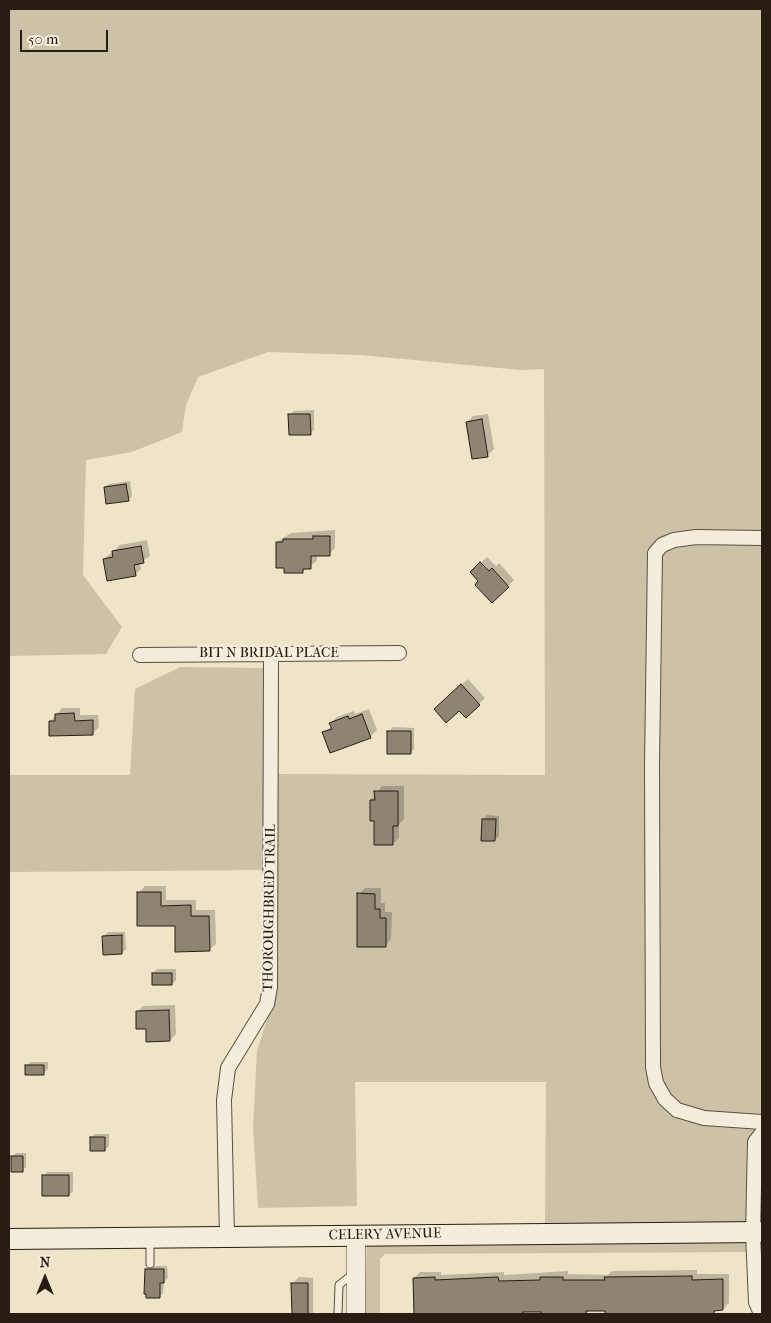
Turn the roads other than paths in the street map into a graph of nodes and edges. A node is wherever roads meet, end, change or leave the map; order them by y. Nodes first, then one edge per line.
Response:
1 (762, 538) edge
2 (399, 653) dead end
3 (140, 655) dead end
4 (271, 655) junction
5 (762, 1122) edge
6 (762, 1133) edge
7 (758, 1172) edge
8 (758, 1232) edge
9 (356, 1235) junction
10 (227, 1238) junction
11 (9, 1239) edge
12 (150, 1239) junction
13 (150, 1264) dead end
14 (356, 1272) junction
15 (338, 1314) edge
16 (356, 1314) edge
17 (761, 1314) edge

1 - 5 street
2 - 4 street, BIT N BRIDAL PLACE
3 - 4 street, BIT N BRIDAL PLACE
4 - 10 street, THOROUGHBRED TRAIL
6 - 7 street
7 - 8 street
8 - 9 main road, CELERY AVENUE
8 - 17 street
9 - 10 main road, CELERY AVENUE
9 - 14 street
10 - 12 main road, CELERY AVENUE
11 - 12 main road, CELERY AVENUE
12 - 13 lane
14 - 15 lane
14 - 16 street

